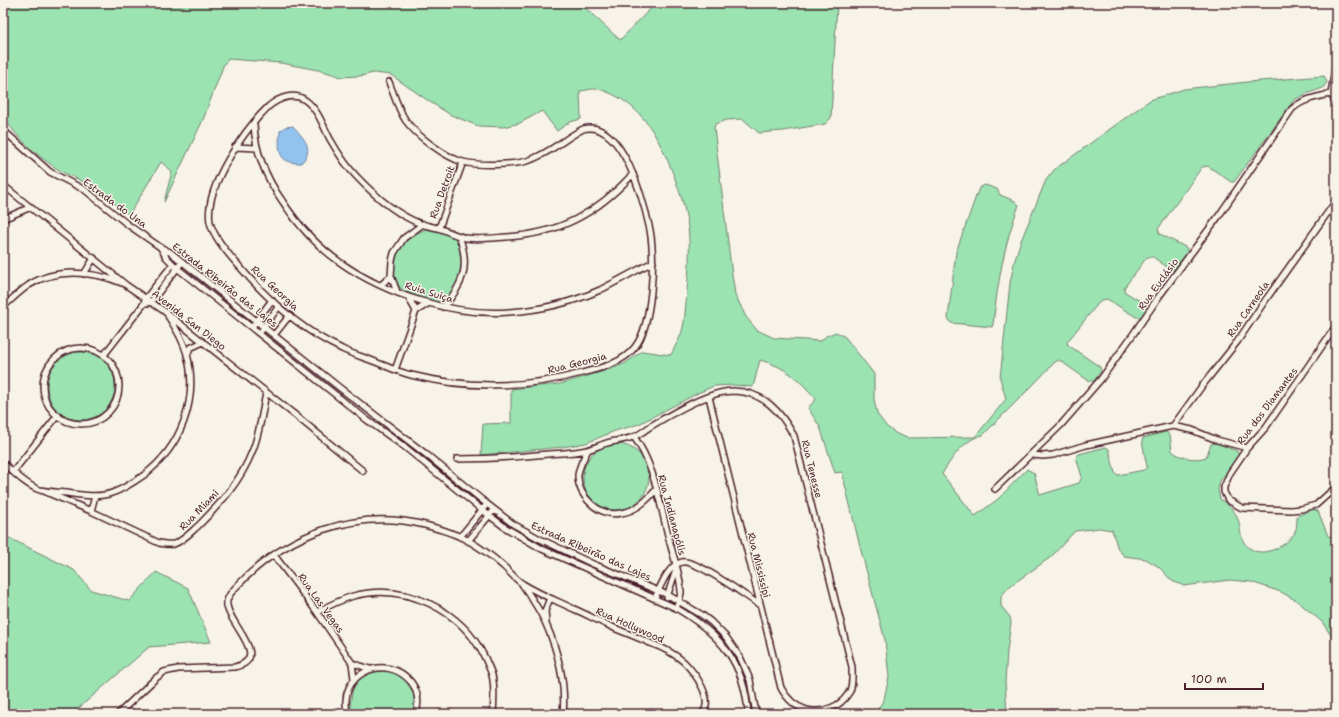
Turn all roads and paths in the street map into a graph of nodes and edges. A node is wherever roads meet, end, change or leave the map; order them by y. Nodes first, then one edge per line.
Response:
1 (1336, 61) edge
2 (389, 82) dead end
3 (1331, 94) junction
4 (1336, 104) edge
5 (254, 124) junction
6 (3, 130) edge
7 (235, 148) junction
8 (257, 148) junction
9 (463, 162) junction
10 (633, 174) junction
11 (3, 185) edge
12 (1336, 201) edge
13 (31, 207) junction
14 (3, 219) edge
15 (423, 224) junction
16 (439, 228) junction
17 (459, 236) junction
18 (160, 247) junction
19 (94, 258) junction
20 (182, 262) junction
21 (653, 262) junction
22 (173, 264) junction
23 (178, 268) junction
24 (84, 274) junction
25 (391, 276) junction
26 (126, 285) junction
27 (381, 285) junction
28 (397, 292) junction
29 (408, 297) junction
30 (146, 298) junction
31 (272, 300) junction
32 (151, 302) junction
33 (430, 303) junction
34 (143, 305) junction
35 (279, 306) junction
36 (3, 307) edge
37 (443, 307) junction
38 (164, 311) junction
39 (416, 311) junction
40 (290, 315) junction
41 (256, 321) junction
42 (1336, 326) edge
43 (252, 327) junction
44 (264, 327) junction
45 (259, 333) junction
46 (274, 335) junction
47 (279, 339) junction
48 (203, 342) junction
49 (274, 345) junction
50 (104, 355) junction
51 (187, 355) junction
52 (395, 370) junction
53 (266, 393) junction
54 (709, 396) junction
55 (58, 415) junction
56 (1173, 426) junction
57 (634, 437) junction
58 (1247, 448) junction
59 (588, 450) junction
60 (1032, 455) junction
61 (457, 459) dead end
62 (3, 463) edge
63 (363, 471) dead end
64 (13, 472) junction
65 (1336, 487) edge
66 (995, 489) dead end
67 (40, 490) junction
68 (656, 490) junction
69 (95, 496) junction
70 (487, 504) junction
71 (482, 510) junction
72 (494, 510) junction
73 (91, 511) junction
74 (490, 516) junction
75 (460, 537) junction
76 (468, 541) junction
77 (274, 555) junction
78 (676, 567) junction
79 (522, 584) junction
80 (658, 591) junction
81 (668, 594) junction
82 (550, 598) junction
83 (655, 598) junction
84 (679, 601) junction
85 (665, 602) junction
86 (760, 605) junction
87 (676, 608) junction
88 (317, 612) junction
89 (546, 624) junction
90 (352, 663) junction
91 (370, 669) junction
92 (354, 679) junction
93 (822, 712) joint
94 (118, 714) edge
95 (348, 714) edge
96 (416, 714) edge
97 (493, 714) edge
98 (562, 714) edge
99 (702, 714) edge
100 (748, 714) edge
101 (756, 714) edge

1 - 3 street
2 - 9 street, Rua Georgia
3 - 4 street
3 - 60 street, Rua Euclásio
5 - 7 street, Rua Georgia
5 - 8 street, Ruia Suiça
5 - 15 street, Rua Georgia
6 - 18 street, Estrada do Una
7 - 8 street
7 - 31 street, Rua Georgia
8 - 27 street, Ruia Suiça
9 - 10 street, Rua Georgia
9 - 16 street, Rua Detroit
10 - 17 street
10 - 21 street, Rua Georgia
11 - 13 street, Avenida San Diego
12 - 56 street, Rua Carneola
13 - 14 street
13 - 19 street, Avenida San Diego
15 - 16 street
15 - 25 street, Rua Detroit
16 - 17 street
17 - 37 street
18 - 20 street, Estrada Ribeirão das Lajes
18 - 22 street, Estrada Ribeirão das Lajes
19 - 24 street
19 - 26 street, Avenida San Diego
20 - 23 street
20 - 41 street, Estrada Ribeirão das Lajes
21 - 37 street, Ruia Suiça
21 - 52 street, Rua Georgia
22 - 23 street, Estrada Ribeirão das Lajes
22 - 30 street
23 - 32 street
23 - 43 street, Estrada Ribeirão das Lajes
24 - 26 street
24 - 36 street
25 - 27 street
25 - 28 street
26 - 30 street, Avenida San Diego
27 - 28 street, Ruia Suiça
28 - 29 street, Ruia Suiça
29 - 33 street, Ruia Suiça
29 - 39 street
30 - 32 street, Avenida San Diego
30 - 34 street
31 - 35 street, Rua Georgia
31 - 41 street
32 - 34 street
32 - 38 street, Avenida San Diego
33 - 37 street, Ruia Suiça
33 - 39 street
34 - 50 street
35 - 40 street, Rua Georgia
35 - 44 street
38 - 48 street, Avenida San Diego
38 - 51 street, Rua Miami
39 - 52 street
40 - 46 street
40 - 52 street, Rua Georgia
41 - 43 street
41 - 44 street, Estrada Ribeirão das Lajes
42 - 58 street, Rua dos Diamantes
43 - 45 street, Estrada Ribeirão das Lajes
44 - 45 street
44 - 46 street, Estrada Ribeirão das Lajes
45 - 49 street, Estrada Ribeirão das Lajes
46 - 47 street, Estrada Ribeirão das Lajes
47 - 49 street
47 - 70 street, Estrada Ribeirão das Lajes
48 - 51 street
48 - 53 street, Avenida San Diego
49 - 71 street, Estrada Ribeirão das Lajes
50 - 55 street
50 - 55 street
51 - 69 street, Rua Miami
53 - 63 street, Avenida San Diego
53 - 73 street, Rua Miami
54 - 57 street, Rua Tenesse
54 - 86 street, Rua Mississipi
54 - 93 street, Rua Tenesse
55 - 64 street
56 - 58 street
56 - 60 street
57 - 59 street, Rua Tenesse
57 - 68 street, Rua Indianapólis
58 - 65 street, Rua dos Diamantes
59 - 61 street, Rua Tenesse
59 - 68 street
60 - 66 street, Rua Euclásio
62 - 64 street, Rua Miami
64 - 67 street, Rua Miami
67 - 69 street, Rua Miami
67 - 73 street, Rua Miami
68 - 78 street, Rua Indianapólis
69 - 73 street
70 - 71 street
70 - 72 street, Estrada Ribeirão das Lajes
71 - 74 street, Estrada Ribeirão das Lajes
71 - 75 street
72 - 74 street
72 - 80 street, Estrada Ribeirão das Lajes
74 - 76 street
74 - 83 street, Estrada Ribeirão das Lajes
75 - 76 street, Rua Hollywood
75 - 77 street, Rua Hollywood
76 - 79 street, Rua Hollywood
77 - 88 street, Rua Las Vegas
77 - 94 street, Rua Hollywood
78 - 80 street
78 - 81 street
78 - 84 street, Rua Indianapólis
78 - 86 street
79 - 82 street, Rua Hollywood
79 - 89 street, Rua Hollywood
80 - 81 street, Estrada Ribeirão das Lajes
80 - 83 street
81 - 84 street, Estrada Ribeirão das Lajes
81 - 85 street
82 - 89 street
82 - 99 street, Rua Hollywood
83 - 85 street, Estrada Ribeirão das Lajes
84 - 87 street
84 - 101 street, Estrada Ribeirão das Lajes
85 - 87 street, Estrada Ribeirão das Lajes
86 - 93 street, Rua Mississipi
87 - 100 street, Estrada Ribeirão das Lajes
88 - 90 street, Rua Las Vegas
88 - 97 street
89 - 98 street, Rua Hollywood
90 - 91 street
90 - 92 street, Rua Las Vegas
91 - 92 street
91 - 96 street
92 - 95 street

